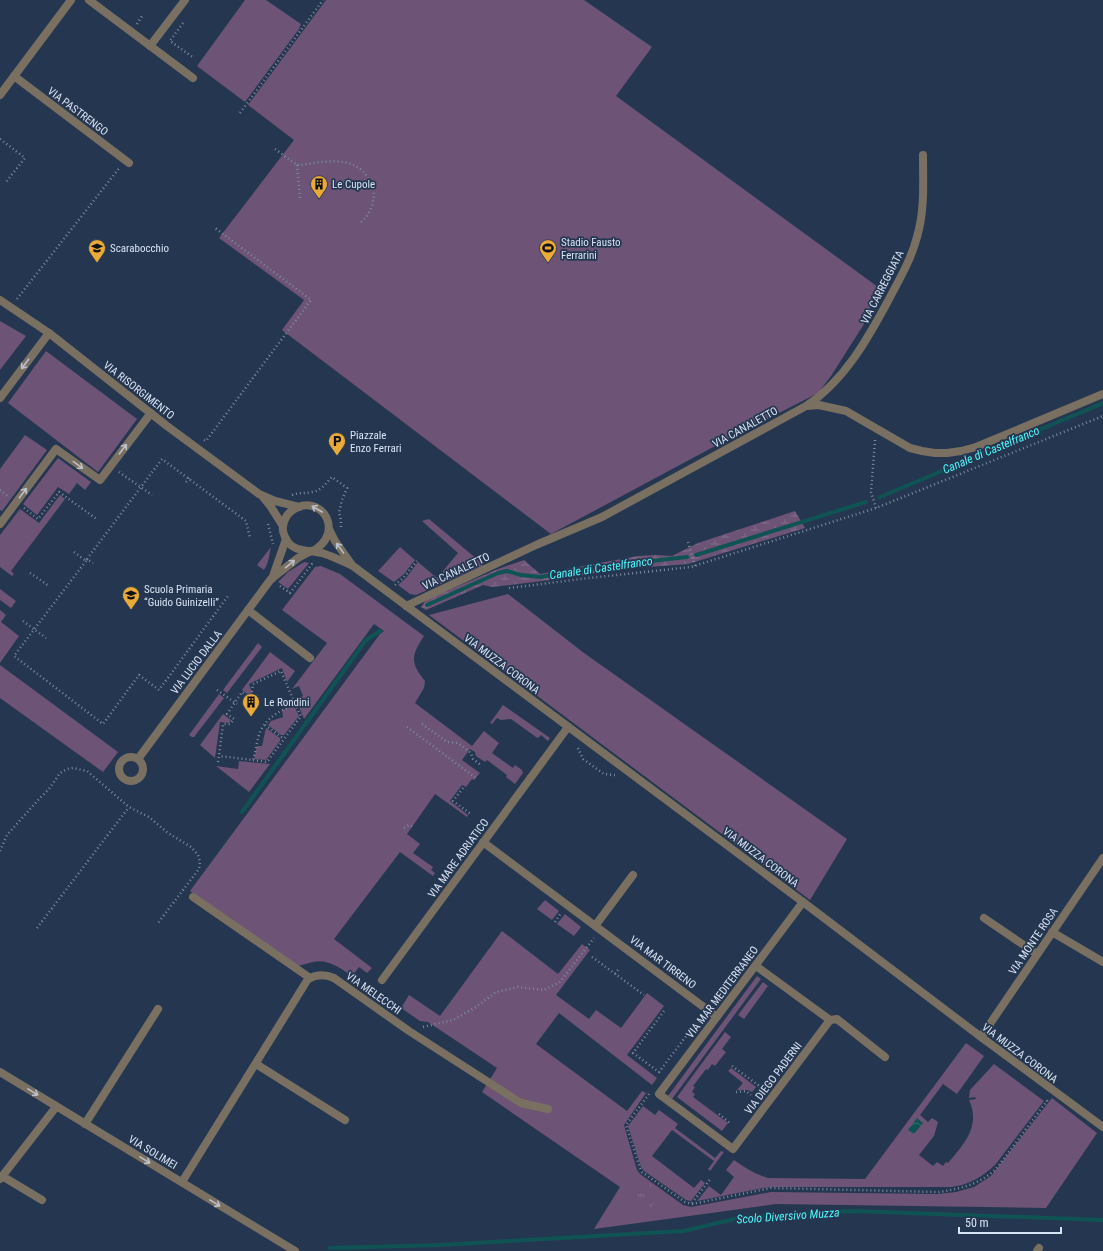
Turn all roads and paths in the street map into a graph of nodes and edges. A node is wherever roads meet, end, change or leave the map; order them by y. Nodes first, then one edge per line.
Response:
1 (71, 0) edge
2 (89, 0) edge
3 (185, 0) edge
4 (323, 0) edge
5 (142, 16) dead end
6 (137, 23) dead end
7 (183, 23) dead end
8 (150, 46) junction
9 (180, 48) junction
10 (177, 52) dead end
11 (194, 58) dead end
12 (14, 76) junction
13 (193, 78) dead end
14 (0, 95) edge
15 (240, 113) dead end
16 (0, 140) edge
17 (275, 149) dead end
18 (923, 154) dead end
19 (127, 162) joint
20 (297, 165) junction
21 (6, 182) dead end
22 (300, 198) dead end
23 (361, 222) dead end
24 (215, 228) dead end
25 (1, 300) edge
26 (11, 307) junction
27 (49, 333) junction
28 (1103, 394) edge
29 (0, 398) edge
30 (806, 406) junction
31 (150, 413) junction
32 (1103, 416) edge
33 (876, 427) junction
34 (206, 441) dead end
35 (111, 466) junction
36 (188, 478) junction
37 (186, 482) dead end
38 (140, 487) junction
39 (286, 492) dead end
40 (152, 496) dead end
41 (263, 496) junction
42 (299, 507) junction
43 (876, 508) junction
44 (38, 519) dead end
45 (98, 520) dead end
46 (267, 520) dead end
47 (0, 524) edge
48 (283, 526) junction
49 (329, 529) junction
50 (341, 535) dead end
51 (250, 538) dead end
52 (286, 539) junction
53 (688, 542) dead end
54 (273, 545) dead end
55 (312, 551) junction
56 (74, 552) dead end
57 (86, 560) junction
58 (417, 561) dead end
59 (93, 563) dead end
60 (316, 564) dead end
61 (353, 566) junction
62 (695, 566) junction
63 (30, 573) dead end
64 (274, 581) junction
65 (49, 586) dead end
66 (509, 588) dead end
67 (387, 591) junction
68 (228, 596) dead end
69 (406, 606) junction
70 (248, 610) junction
71 (23, 621) dead end
72 (34, 630) junction
73 (46, 638) dead end
74 (310, 658) dead end
75 (43, 672) dead end
76 (40, 676) junction
77 (217, 690) dead end
78 (236, 703) junction
79 (296, 704) junction
80 (422, 724) dead end
81 (265, 725) junction
82 (407, 727) dead end
83 (568, 727) junction
84 (562, 735) junction
85 (284, 739) junction
86 (218, 756) junction
87 (138, 759) dead end
88 (253, 760) junction
89 (218, 762) dead end
90 (482, 766) dead end
91 (616, 776) dead end
92 (476, 778) dead end
93 (463, 788) dead end
94 (129, 807) junction
95 (472, 815) dead end
96 (413, 827) dead end
97 (404, 828) dead end
98 (483, 842) junction
99 (0, 851) edge
100 (1103, 858) edge
101 (633, 875) dead end
102 (193, 897) dead end
103 (803, 902) junction
104 (559, 916) dead end
105 (984, 918) dead end
106 (555, 922) dead end
107 (158, 923) dead end
108 (37, 928) dead end
109 (598, 928) junction
110 (1052, 932) junction
111 (1037, 954) junction
112 (592, 957) dead end
113 (1103, 962) edge
114 (756, 966) junction
115 (618, 970) dead end
116 (615, 974) junction
117 (310, 978) junction
118 (382, 980) dead end
119 (644, 995) dead end
120 (158, 1009) dead end
121 (664, 1011) dead end
122 (717, 1017) junction
123 (830, 1020) junction
124 (409, 1030) junction
125 (690, 1030) dead end
126 (981, 1037) junction
127 (885, 1057) dead end
128 (256, 1064) junction
129 (732, 1066) dead end
130 (0, 1072) edge
131 (651, 1090) dead end
132 (736, 1092) dead end
133 (659, 1094) joint
134 (751, 1095) dead end
135 (773, 1096) junction
136 (1041, 1096) dead end
137 (56, 1106) junction
138 (548, 1109) dead end
139 (719, 1114) dead end
140 (345, 1120) dead end
141 (730, 1123) dead end
142 (86, 1124) junction
143 (1103, 1127) edge
144 (1, 1178) edge
145 (711, 1178) dead end
146 (182, 1182) junction
147 (42, 1200) dead end
148 (692, 1204) junction
149 (295, 1251) edge

1 - 12 street
2 - 8 street
3 - 8 street
4 - 15 path
5 - 6 path
7 - 9 path
8 - 13 street
9 - 10 path
9 - 11 path
12 - 14 street
12 - 19 street, VIA PASTRENGO
16 - 21 path
17 - 20 path
18 - 30 street, VIA CARREGGIATA
19 - 26 path
20 - 22 path
20 - 23 path
24 - 34 path
25 - 26 street, VIA RISORGIMENTO
26 - 27 street, VIA RISORGIMENTO
27 -> 29 street
27 - 31 street, VIA RISORGIMENTO
28 - 33 street, VIA CANALETTO
30 - 33 street, VIA CANALETTO
30 - 69 street, VIA CANALETTO
35 -> 31 street
31 - 41 street, VIA RISORGIMENTO
32 - 43 path
33 - 43 path
35 - 38 path
47 -> 35 street
36 - 37 path
36 - 38 path
36 - 51 path
38 - 40 path
38 - 57 path
39 - 50 path
41 - 42 street, VIA RISORGIMENTO
41 - 48 street, VIA RISORGIMENTO
42 - 48 street
49 -> 42 street, VIA RISORGIMENTO
43 - 62 path
44 - 45 path
46 - 54 path
48 - 52 street, VIA RISORGIMENTO
49 - 55 street
61 -> 49 street, VIA RISORGIMENTO
52 - 55 street, VIA RISORGIMENTO
52 - 64 street, VIA LUCIO DALLA
53 - 62 path
55 - 61 street, VIA RISORGIMENTO
64 -> 55 street, VIA LUCIO DALLA
56 - 57 path
57 - 59 path
57 - 72 path
58 - 67 path
60 - 64 path
61 - 67 street, VIA RISORGIMENTO
62 - 66 path
63 - 65 path
64 - 70 street, VIA LUCIO DALLA
67 - 69 street, VIA RISORGIMENTO
68 - 76 path
69 - 83 street, VIA MUZZA CORONA
70 - 74 street
70 - 87 street, VIA LUCIO DALLA
71 - 72 path
72 - 73 path
72 - 76 path
75 - 76 path
77 - 78 path
78 - 79 path
78 - 86 path
79 - 81 path
79 - 85 path
80 - 90 path
81 - 85 path
81 - 88 path
82 - 92 path
83 - 84 street, VIA MARE ADRIATICO
83 - 103 street, VIA MUZZA CORONA
84 - 91 path
84 - 98 street, VIA MARE ADRIATICO
85 - 88 path
86 - 88 path
86 - 89 path
93 - 95 path
94 - 99 path
94 - 107 path
94 - 108 path
96 - 97 path
98 - 109 street, VIA MAR TIRRENO
98 - 118 street, VIA MARE ADRIATICO
100 - 110 street, VIA MONTE ROSA
101 - 109 street
102 - 117 street
103 - 114 street, VIA MAR MEDITERRANEO
103 - 126 street, VIA MUZZA CORONA
104 - 106 path
105 - 111 street
109 - 122 street, VIA MAR TIRRENO
109 - 124 path
110 - 111 street, VIA MONTE ROSA
110 - 113 street
111 - 126 street, VIA MONTE ROSA
112 - 116 path
114 - 122 street, VIA MAR MEDITERRANEO
114 - 123 street
115 - 116 path
116 - 119 path
117 - 124 street, VIA MELECCHI
117 - 128 street
120 - 142 street
121 - 125 path
122 - 133 street, VIA MAR MEDITERRANEO
123 - 127 street
123 - 135 street, VIA DIEGO PADERNI
124 - 138 street, VIA MELECCHI
126 - 143 street, VIA MUZZA CORONA
128 - 140 street
128 - 146 street
129 - 135 path
130 -> 137 street, VIA SOLIMEI
131 - 148 path
132 - 134 path
133 - 135 street, VIA DIEGO PADERNI
136 - 148 path
137 - 142 street, VIA SOLIMEI
137 - 144 street
139 - 141 path
142 -> 146 street, VIA SOLIMEI
144 - 147 street
145 - 148 path
146 -> 149 street, VIA SOLIMEI

